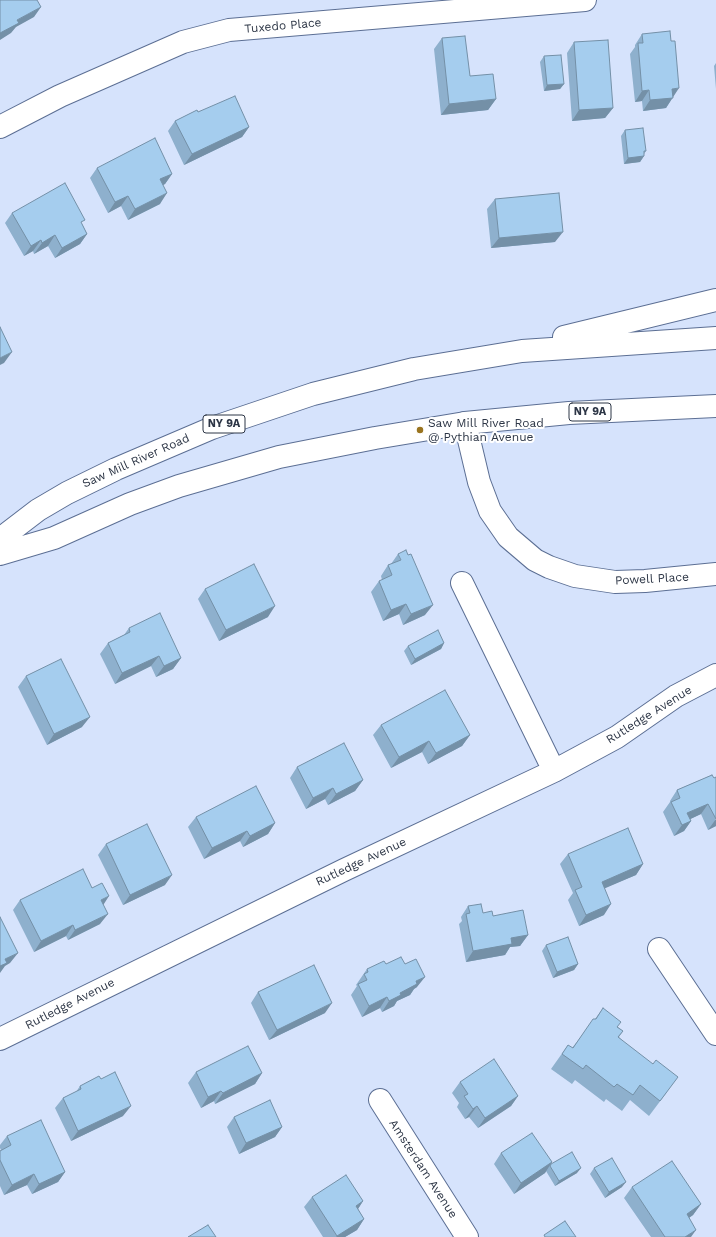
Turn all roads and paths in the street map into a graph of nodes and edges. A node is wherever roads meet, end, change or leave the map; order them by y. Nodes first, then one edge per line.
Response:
1 (586, 0) edge
2 (0, 127) edge
3 (716, 300) edge
4 (716, 338) edge
5 (469, 359) junction
6 (716, 406) edge
7 (465, 423) junction
8 (0, 539) edge
9 (0, 554) edge
10 (716, 574) edge
11 (462, 583) dead end
12 (716, 675) edge
13 (554, 771) junction
14 (659, 949) dead end
15 (716, 1034) edge
16 (0, 1039) edge
17 (380, 1100) dead end
18 (467, 1237) edge

1 - 2 street, Tuxedo Place
3 - 5 street
4 - 5 street, NY 9A
5 - 8 street, Saw Mill River Road / NY 9A
6 - 7 street, NY 9A
7 - 9 street, NY 9A
7 - 10 street, Powell Place
11 - 13 street
12 - 13 street, Rutledge Avenue
13 - 16 street, Rutledge Avenue
14 - 15 street
17 - 18 street, Amsterdam Avenue

